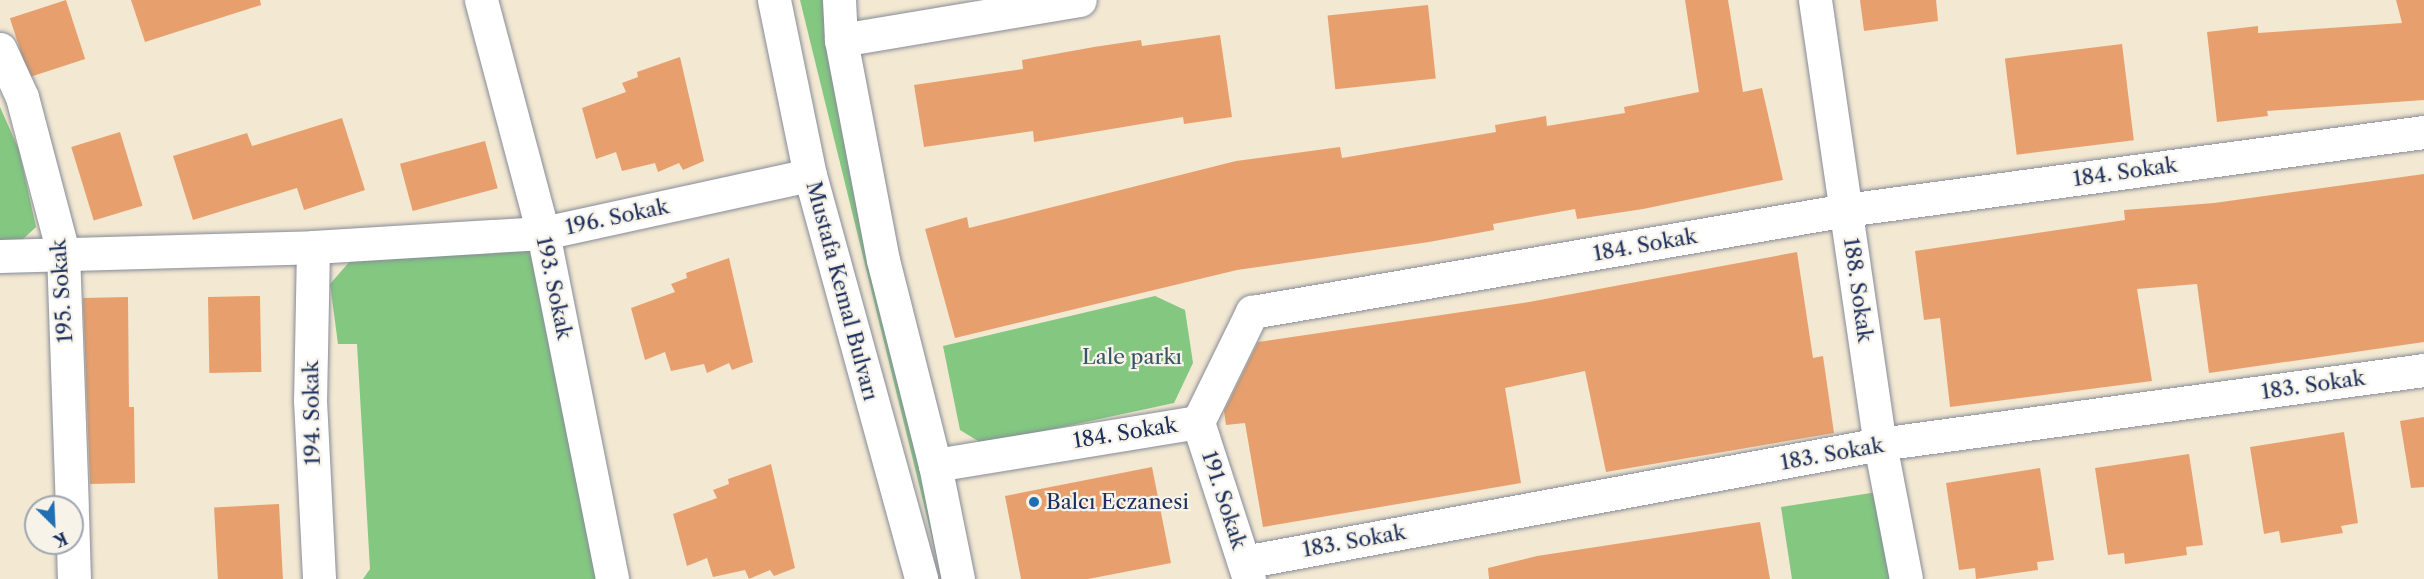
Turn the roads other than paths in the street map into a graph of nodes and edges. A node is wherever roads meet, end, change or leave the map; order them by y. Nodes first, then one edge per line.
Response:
1 (481, 0) edge
2 (774, 0) edge
3 (839, 0) edge
4 (1080, 0) edge
5 (1815, 0) edge
6 (841, 40) junction
7 (0, 49) edge
8 (2424, 132) edge
9 (810, 174) junction
10 (1846, 210) junction
11 (543, 233) junction
12 (313, 247) junction
13 (63, 252) junction
14 (0, 256) edge
15 (2424, 370) edge
16 (1198, 422) junction
17 (1880, 444) junction
18 (934, 465) junction
19 (72, 495) edge
20 (73, 555) edge
21 (1246, 570) edge
22 (74, 579) edge
23 (319, 579) edge
24 (612, 579) edge
25 (921, 579) edge
26 (958, 579) edge
27 (1906, 579) edge

1 - 11 street, 193. Sokak
2 - 9 street, Mustafa Kemal Bulvarı
3 - 6 street
4 - 6 street
5 - 10 street, 188. Sokak
6 - 18 street
7 - 13 street, 195. Sokak
8 - 10 street, 184. Sokak
9 - 11 street, 196. Sokak
9 - 25 street, Mustafa Kemal Bulvarı
10 - 16 street, 184. Sokak
10 - 17 street, 188. Sokak
11 - 12 street, 196. Sokak
11 - 24 street, 193. Sokak
12 - 13 street, 196. Sokak
12 - 23 street, 194. Sokak
13 - 14 street, 196. Sokak
13 - 19 street, 195. Sokak
15 - 17 street, 183. Sokak
16 - 18 street, 184. Sokak
16 - 21 street, 191. Sokak
17 - 21 street, 183. Sokak
17 - 27 street, 188. Sokak
18 - 26 street
20 - 22 street

